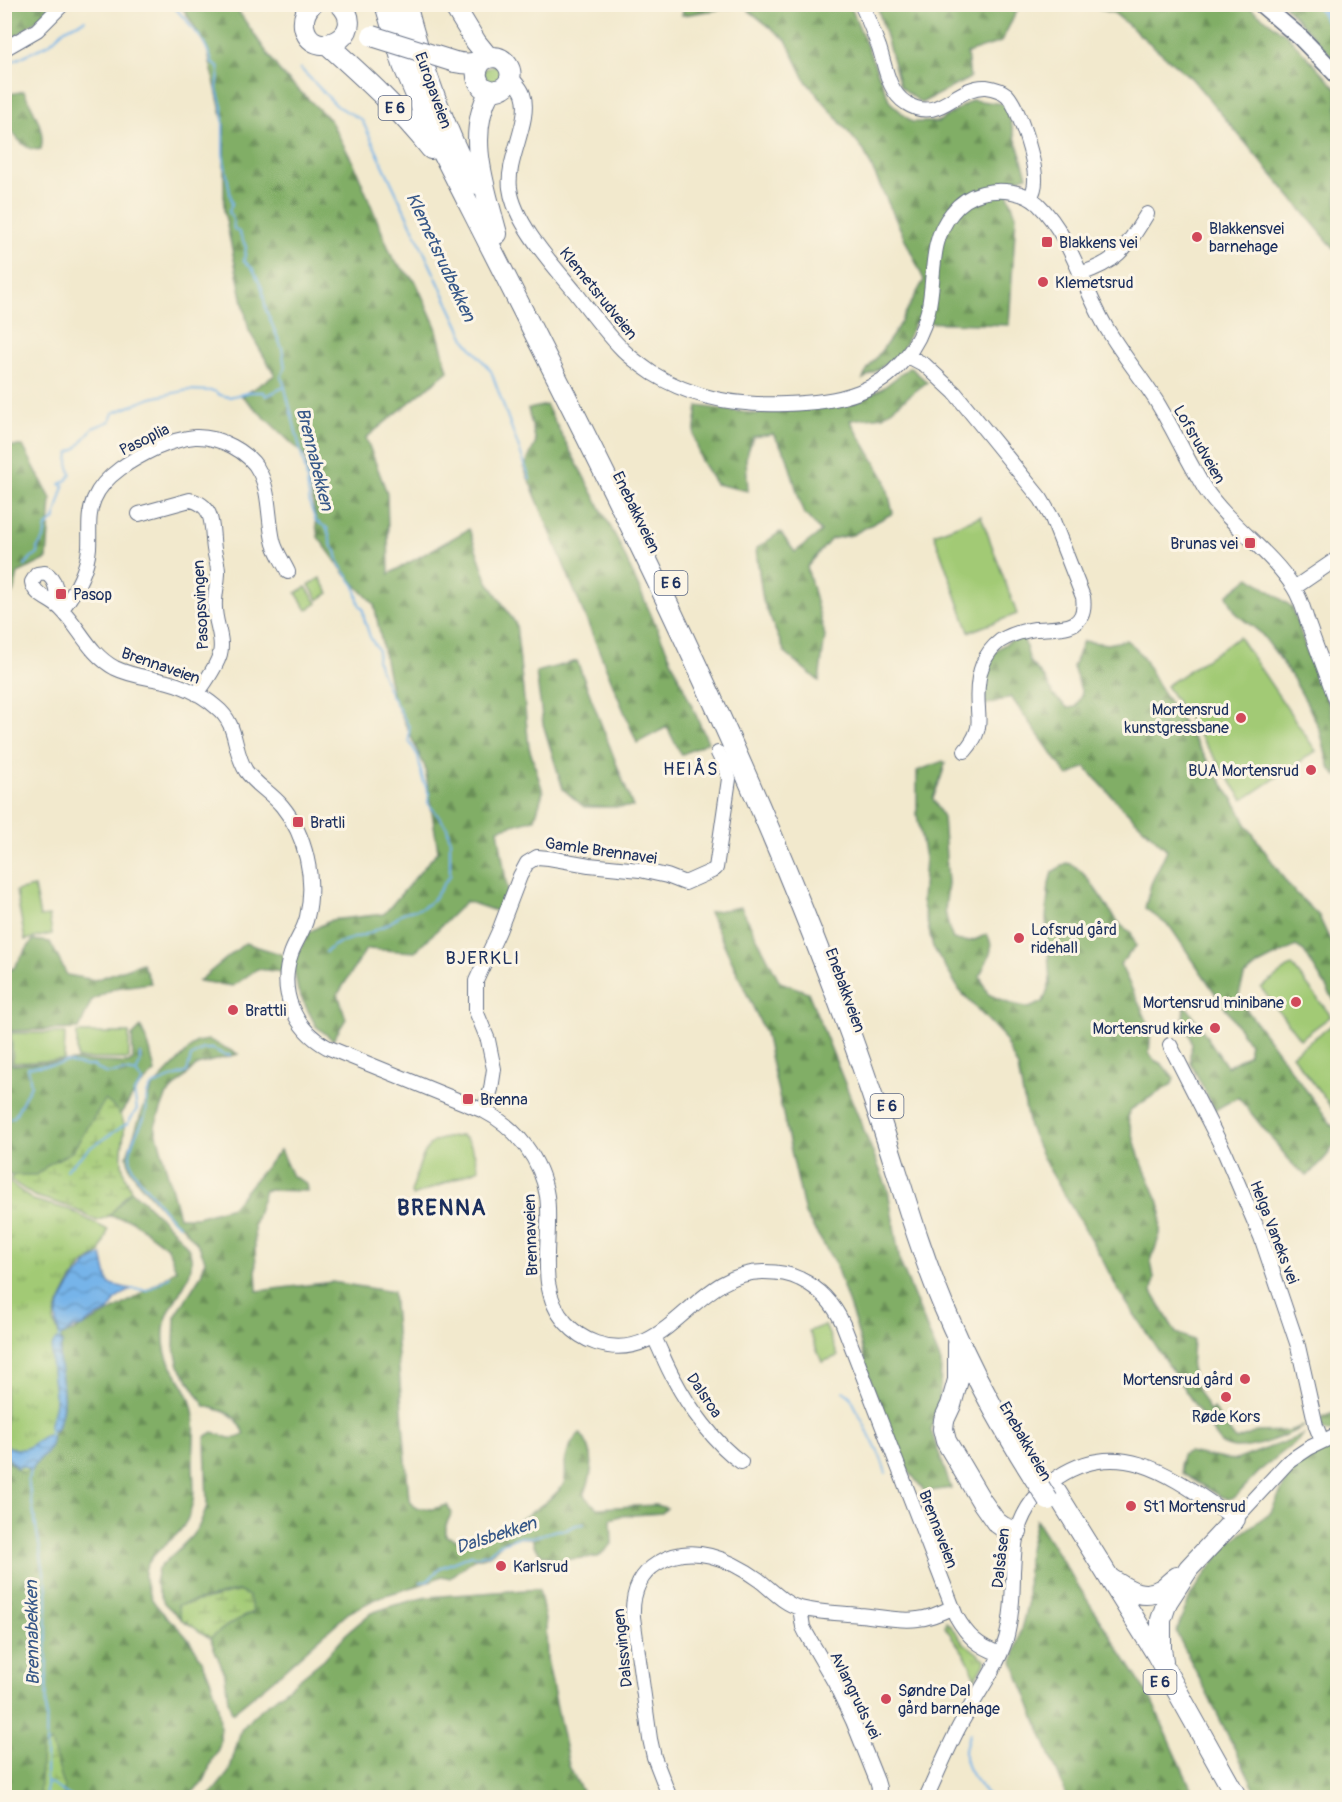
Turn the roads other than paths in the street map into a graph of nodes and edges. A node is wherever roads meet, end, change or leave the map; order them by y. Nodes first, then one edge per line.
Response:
1 (63, 4) edge
2 (385, 4) edge
3 (406, 4) edge
4 (453, 4) edge
5 (861, 4) edge
6 (1261, 4) edge
7 (307, 8) edge
8 (340, 26) edge
9 (4, 49) edge
10 (491, 76) junction
11 (1338, 76) edge
12 (461, 176) junction
13 (1030, 198) junction
14 (1147, 214) dead end
15 (497, 234) junction
16 (1080, 274) junction
17 (908, 356) junction
18 (139, 514) dead end
19 (1338, 558) edge
20 (288, 572) dead end
21 (1294, 588) junction
22 (59, 607) joint
23 (197, 694) junction
24 (1338, 706) edge
25 (965, 751) dead end
26 (718, 753) dead end
27 (777, 831) junction
28 (786, 853) junction
29 (1170, 1045) dead end
30 (484, 1111) junction
31 (654, 1337) junction
32 (958, 1339) junction
33 (951, 1405) junction
34 (996, 1412) junction
35 (1338, 1434) edge
36 (1322, 1441) junction
37 (741, 1462) dead end
38 (1037, 1472) junction
39 (1052, 1496) junction
40 (1235, 1519) junction
41 (1019, 1527) junction
42 (1189, 1568) junction
43 (1108, 1576) junction
44 (952, 1607) junction
45 (800, 1608) junction
46 (1000, 1654) junction
47 (1165, 1669) junction
48 (670, 1797) edge
49 (876, 1797) edge
50 (926, 1797) edge
51 (1224, 1797) edge
52 (1237, 1797) edge

1 - 9 street
2 - 12 highway, Europaveien / E 6
3 - 12 highway, Europaveien / E 6
4 - 10 highway
5 - 13 street
6 - 11 main road
7 - 8 highway, E 6
8 - 10 highway, bridge
8 - 12 highway, E 6
10 - 15 highway, E 6
10 - 17 street, Klemetsrudveien
12 - 15 highway, Enebakkveien / E 6
12 - 27 highway, Enebakkveien / E 6
13 - 16 street, Lofsrudveien
13 - 17 street, Klemetsrudveien
14 - 16 street
15 - 27 highway, Enebakkveien / E 6
16 - 21 street, Lofsrudveien
17 - 25 street
18 - 23 street, Pasopsvingen
19 - 21 street
20 - 22 street, Pasoplia
21 - 24 street, Lofsrudveien
22 - 23 street, Brennaveien
23 - 30 street, Brennaveien
26 - 30 street, Gamle Brennavei
27 - 28 highway, Enebakkveien / E 6
28 - 32 highway, Enebakkveien / E 6
28 - 38 highway, Enebakkveien / E 6
29 - 36 street, Helga Vaneks vei
30 - 31 street, Brennaveien
31 - 37 street, Dalsroa
31 - 44 street, Brennaveien
32 - 33 highway
32 - 34 highway, Enebakkveien / E 6
33 - 34 highway
33 - 41 highway
34 - 38 highway, Enebakkveien / E 6
35 - 36 street
36 - 40 street
38 - 39 highway, Enebakkveien / E 6, bridge
39 - 43 highway, Enebakkveien / E 6
39 - 51 highway, Enebakkveien / E 6
40 - 41 street, Dalsåsen
40 - 42 highway, E 6
41 - 46 street, Dalsåsen
42 - 43 highway, E 6
42 - 47 highway, E 6
43 - 47 highway, Enebakkveien / E 6
44 - 45 street, Dalssvingen
44 - 46 street, Brennaveien
45 - 48 street, Dalssvingen
45 - 49 street, Avlangruds vei
46 - 50 street, Dalsåsen
47 - 52 highway, Enebakkveien / E 6

